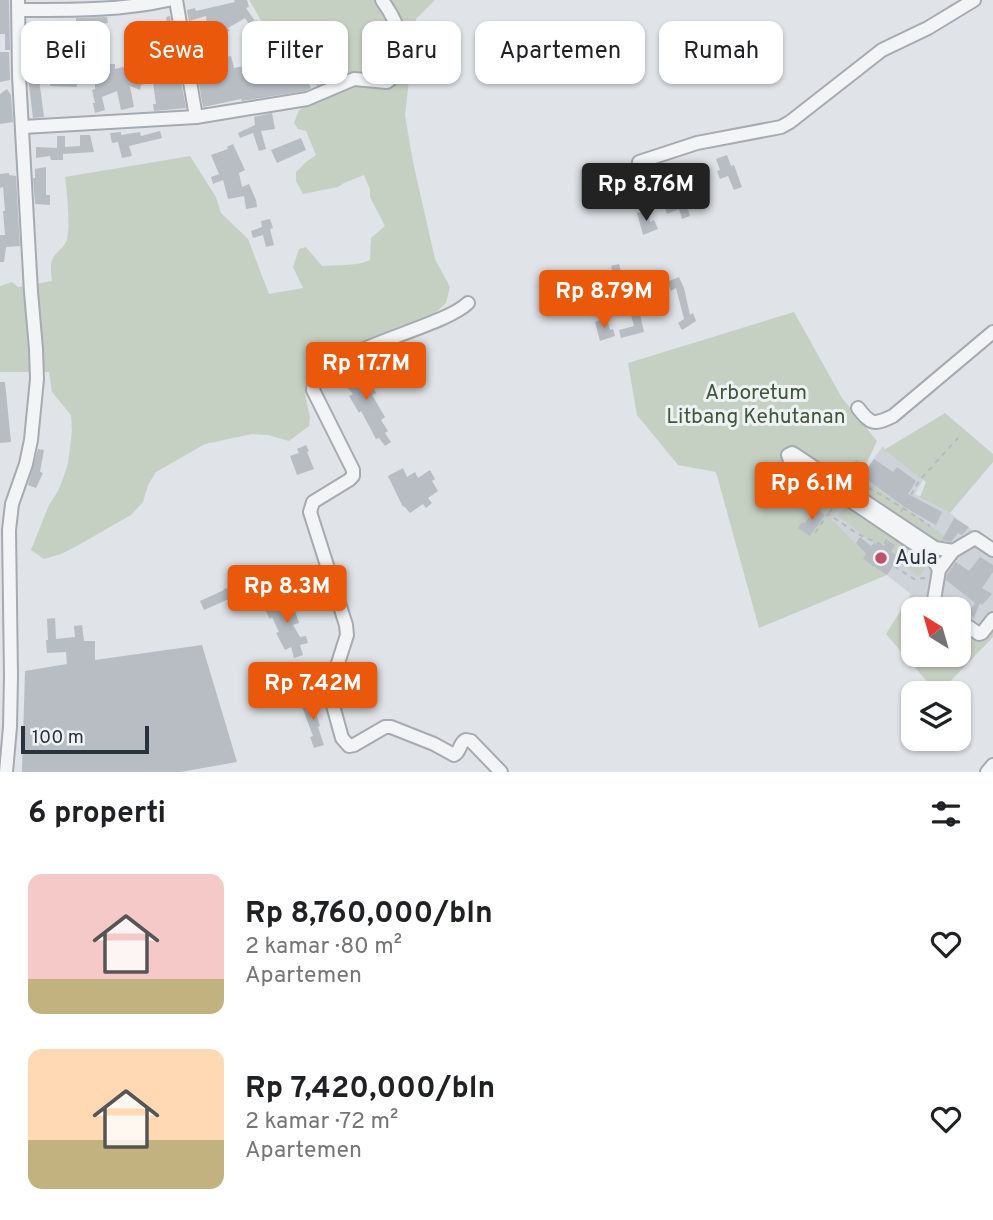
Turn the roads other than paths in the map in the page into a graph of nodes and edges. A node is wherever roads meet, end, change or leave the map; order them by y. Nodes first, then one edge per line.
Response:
1 (168, 0) edge
2 (176, 0) edge
3 (382, 0) edge
4 (974, 0) edge
5 (18, 5) edge
6 (196, 117) junction
7 (23, 127) junction
8 (639, 162) dead end
9 (468, 303) dead end
10 (993, 332) edge
11 (858, 408) dead end
12 (851, 492) road end
13 (993, 550) edge
14 (953, 551) junction
15 (933, 552) junction
16 (939, 570) junction
17 (934, 597) edge
18 (993, 619) edge
19 (971, 628) edge
20 (993, 765) edge
21 (6, 772) edge
22 (501, 772) edge
23 (988, 772) edge

1 - 5 street
2 - 6 street
3 - 6 street
4 - 8 street
5 - 7 street
6 - 7 street
7 - 21 street
9 - 22 street
10 - 11 street
12 - 15 street
13 - 14 street
14 - 15 street
14 - 16 street
15 - 16 street
16 - 17 street
18 - 19 street
20 - 23 street

